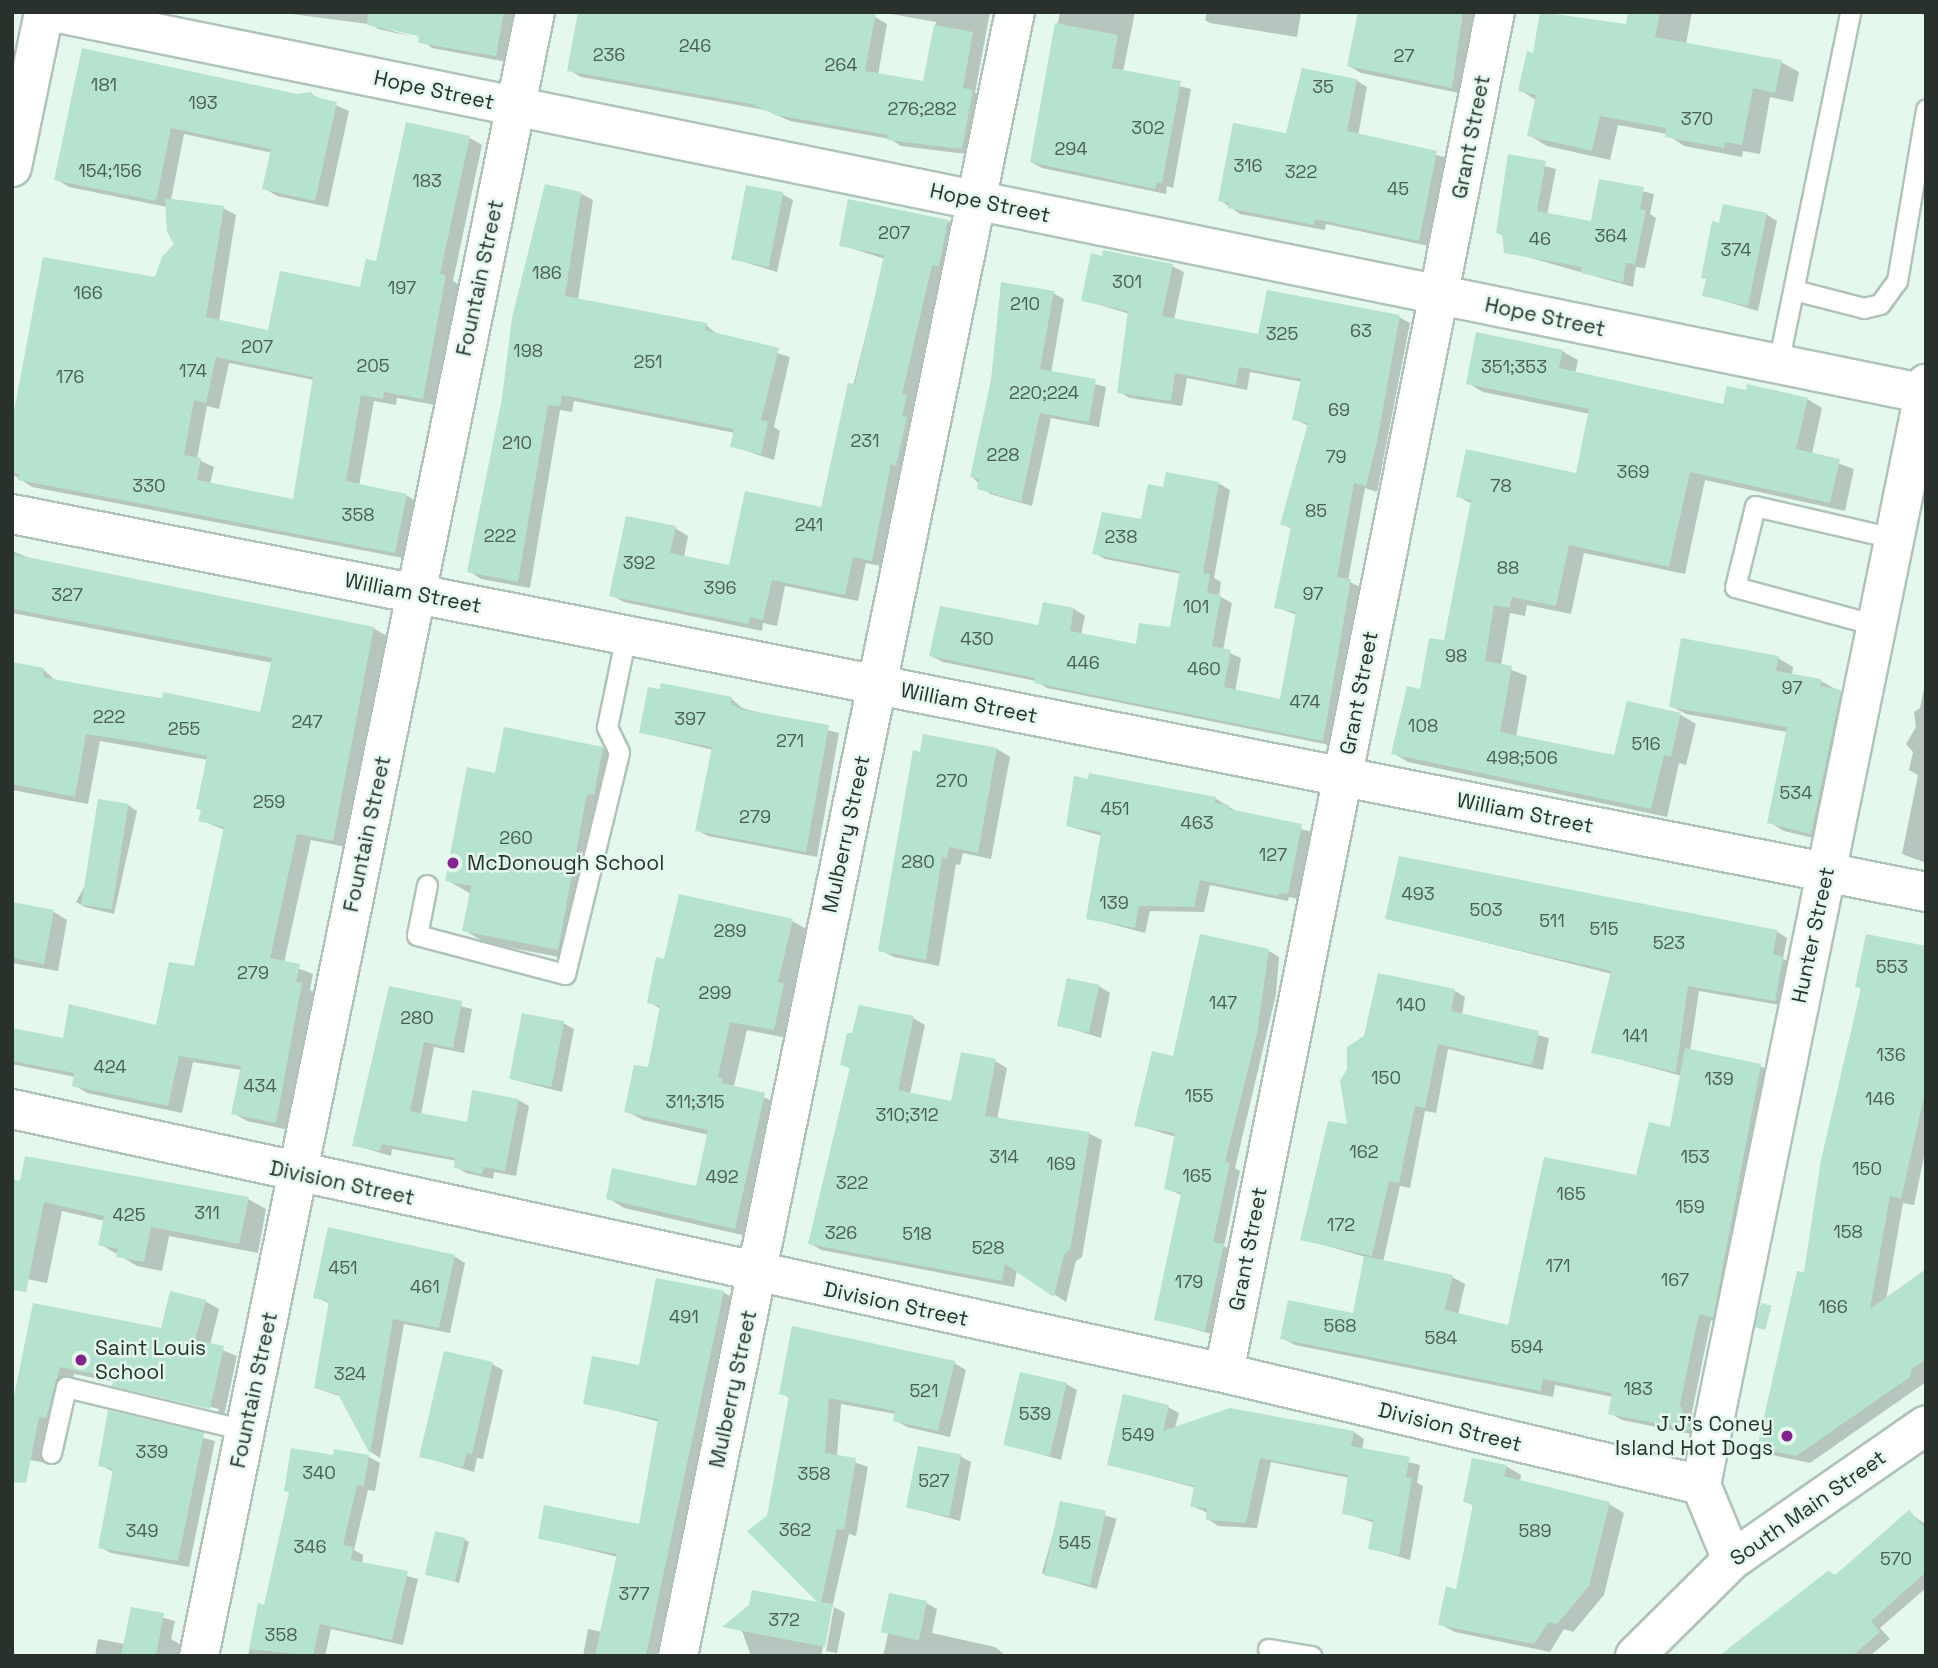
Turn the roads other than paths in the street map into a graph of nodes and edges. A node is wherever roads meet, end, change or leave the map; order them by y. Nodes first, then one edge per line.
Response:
1 (44, 12) edge
2 (53, 12) edge
3 (535, 12) edge
4 (1016, 12) edge
5 (1495, 12) edge
6 (1850, 12) edge
7 (515, 106) junction
8 (1926, 108) edge
9 (13, 161) edge
10 (975, 201) junction
11 (1794, 290) junction
12 (1439, 295) junction
13 (1779, 364) junction
14 (1925, 391) edge
15 (12, 514) edge
16 (1894, 538) junction
17 (416, 594) junction
18 (1876, 625) junction
19 (626, 635) junction
20 (877, 684) junction
21 (1343, 777) junction
22 (1826, 872) junction
23 (427, 885) dead end
24 (1926, 892) edge
25 (12, 1109) edge
26 (298, 1174) junction
27 (756, 1273) junction
28 (1224, 1373) junction
29 (1926, 1425) edge
30 (245, 1430) junction
31 (51, 1453) dead end
32 (1701, 1485) junction
33 (1731, 1560) junction
34 (1268, 1649) dead end
35 (199, 1656) edge
36 (678, 1656) edge
37 (1311, 1656) edge
38 (1636, 1656) edge

1 - 9 street
2 - 7 street, Hope Street
3 - 7 street, Fountain Street
4 - 10 street, Mulberry Street
5 - 12 street, Grant Street
6 - 11 lane
7 - 10 street, Hope Street
7 - 17 street, Fountain Street
8 - 11 lane
10 - 12 street, Hope Street
10 - 20 street, Mulberry Street
11 - 13 lane
12 - 13 street, Hope Street
12 - 21 street, Grant Street
13 - 14 street, Hope Street
14 - 16 street, Hunter Street
15 - 17 street, William Street
16 - 18 street, Hunter Street
16 - 18 lane
17 - 19 street, William Street
17 - 26 street, Fountain Street
18 - 22 street, Hunter Street
19 - 20 street, William Street
19 - 23 lane
20 - 21 street, William Street
20 - 27 street, Mulberry Street
21 - 22 street, William Street
21 - 28 street, Grant Street
22 - 24 street, William Street
22 - 32 street, Hunter Street
25 - 26 street, Division Street
26 - 27 street, Division Street
26 - 30 street, Fountain Street
27 - 28 street, Division Street
27 - 36 street, Mulberry Street
28 - 32 street, Division Street
29 - 33 street, South Main Street
30 - 31 lane
30 - 35 street, Fountain Street
32 - 33 street
33 - 38 street, South Main Street
34 - 37 lane

